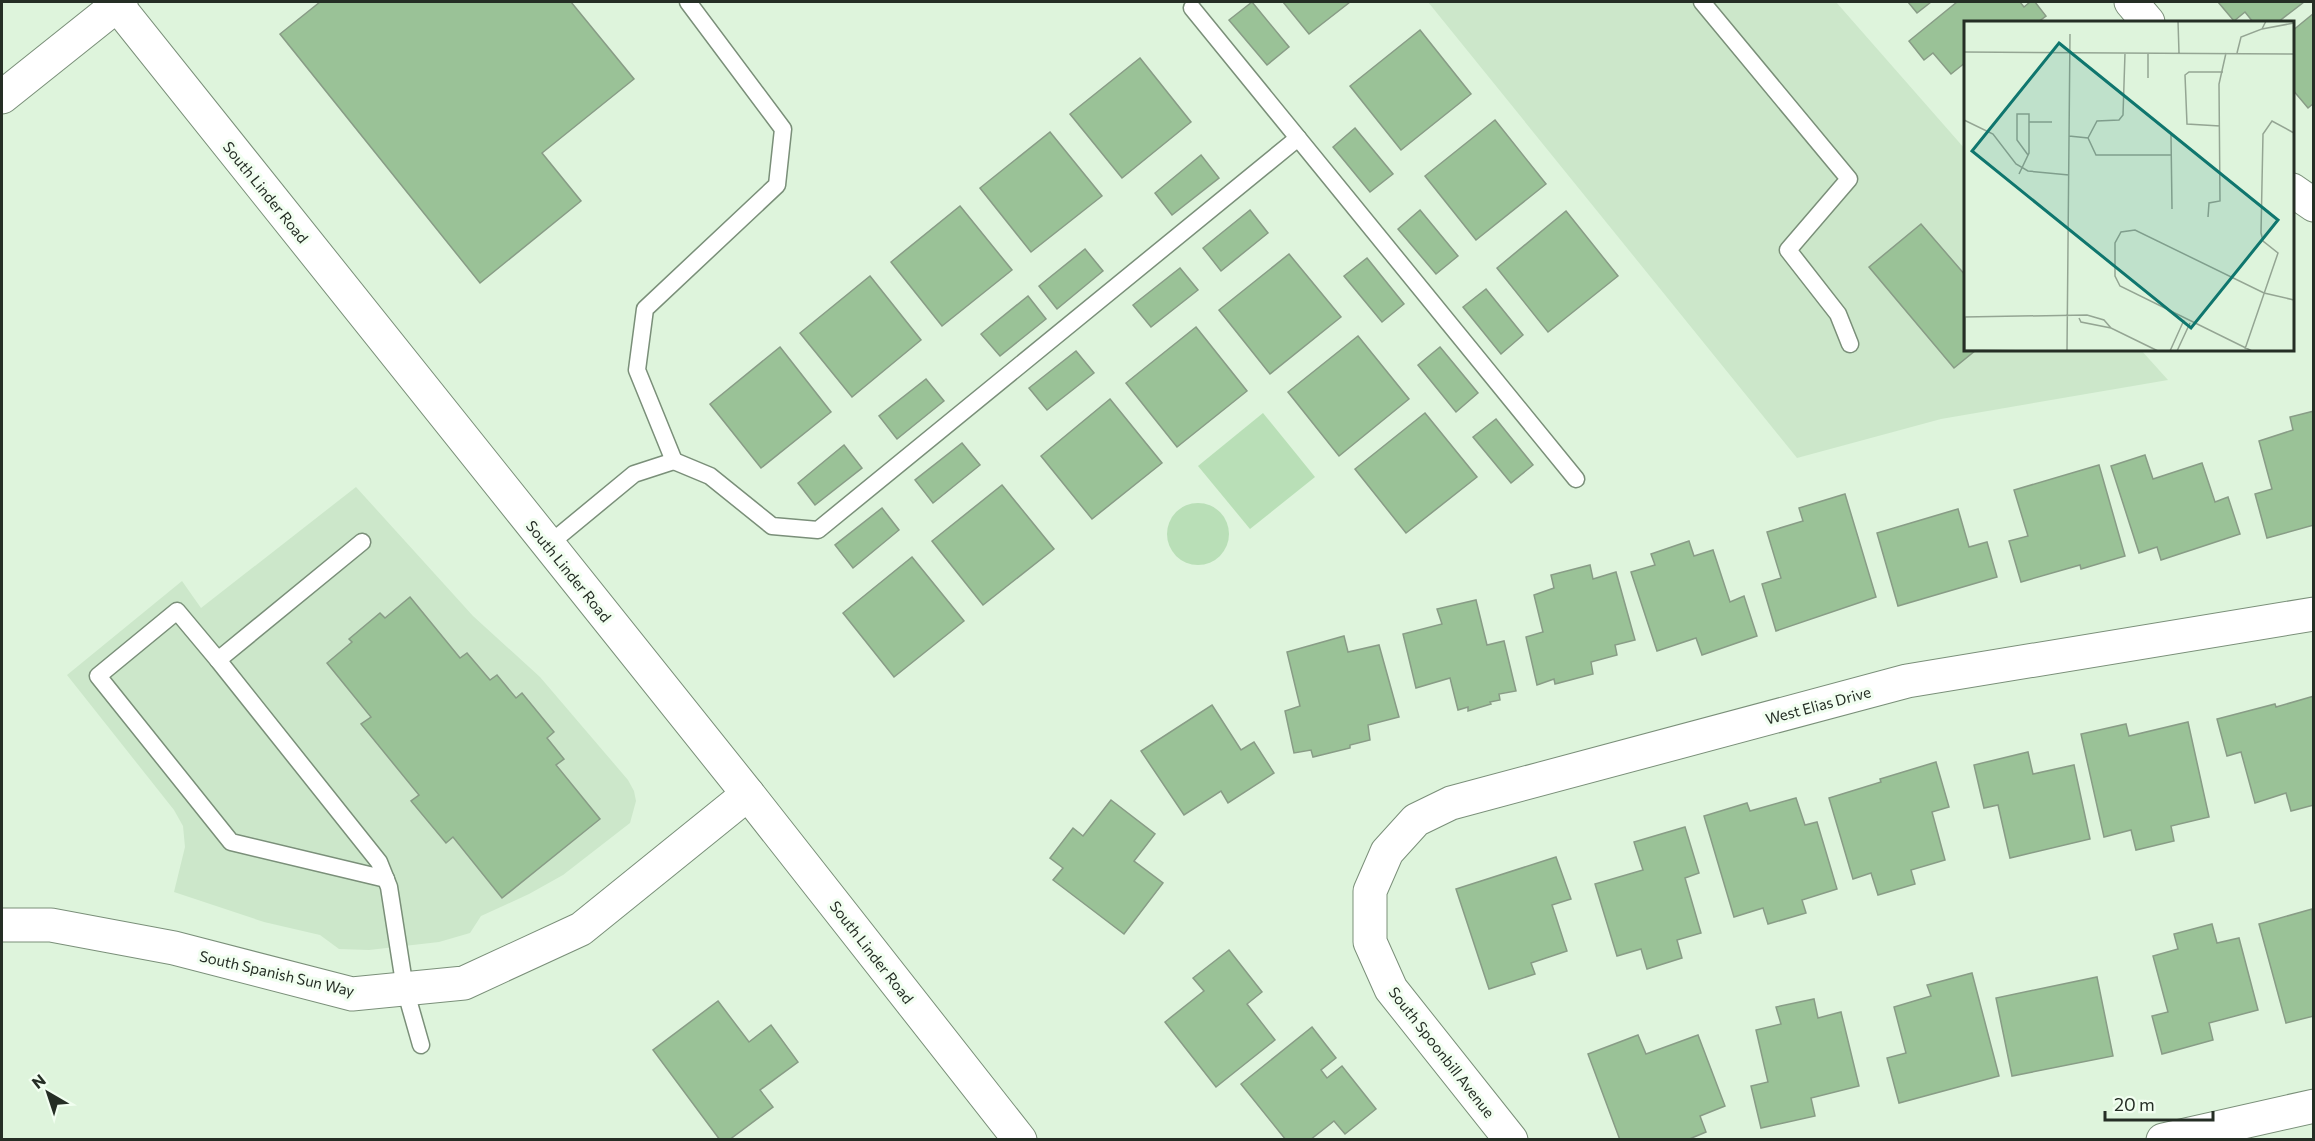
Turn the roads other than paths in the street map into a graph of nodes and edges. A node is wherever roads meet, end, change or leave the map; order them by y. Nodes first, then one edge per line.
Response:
1 (688, 2) edge
2 (1702, 2) edge
3 (2132, 2) edge
4 (117, 3) edge
5 (1192, 8) dead end
6 (2147, 21) edge
7 (2, 97) edge
8 (1298, 138) junction
9 (2294, 191) edge
10 (2313, 205) edge
11 (1850, 344) dead end
12 (674, 461) junction
13 (1576, 479) dead end
14 (362, 542) dead end
15 (548, 545) junction
16 (2313, 614) edge
17 (218, 660) junction
18 (748, 794) junction
19 (386, 879) junction
20 (1370, 891) joint
21 (2, 925) edge
22 (405, 989) junction
23 (421, 1045) dead end
24 (2313, 1106) edge
25 (2284, 1127) edge
26 (2230, 1133) edge
27 (1020, 1140) edge
28 (1511, 1140) edge
29 (2163, 1140) edge

1 - 12 lane
2 - 11 lane
3 - 6 street
4 - 7 street
4 - 15 street, South Linder Road
5 - 8 lane
8 - 12 lane
8 - 13 lane
9 - 10 street
12 - 15 lane
14 - 17 lane
15 - 18 street, South Linder Road
16 - 20 street, West Elias Drive
17 - 19 lane
17 - 19 lane
18 - 22 street, South Spanish Sun Way
18 - 27 street, South Linder Road
19 - 22 lane
20 - 28 street, South Spoonbill Avenue
21 - 22 street, South Spanish Sun Way
22 - 23 lane
24 - 25 street
25 - 26 street
26 - 29 street

